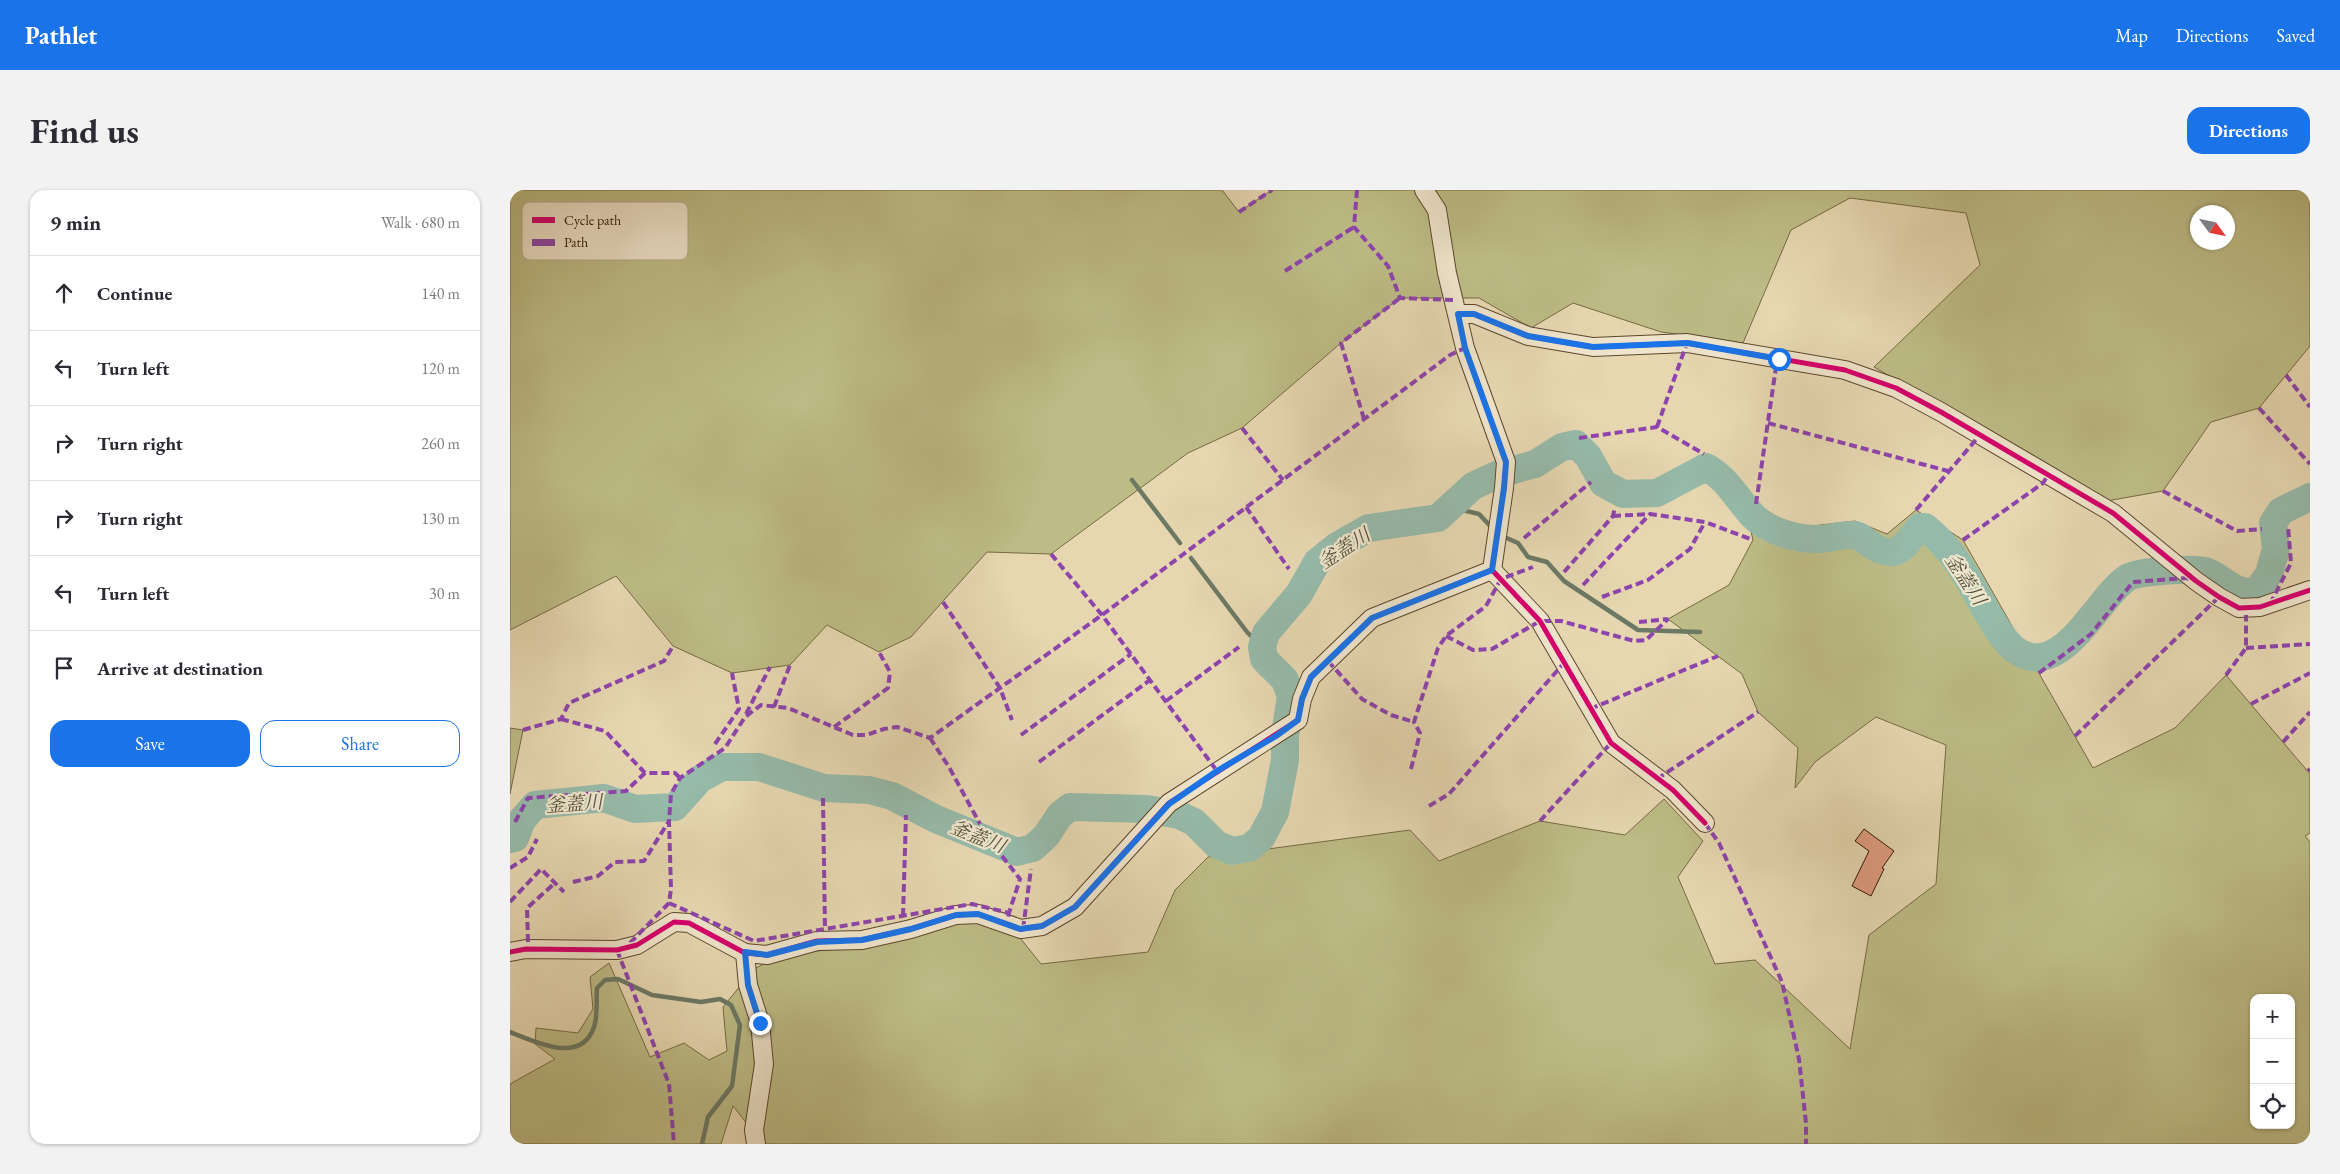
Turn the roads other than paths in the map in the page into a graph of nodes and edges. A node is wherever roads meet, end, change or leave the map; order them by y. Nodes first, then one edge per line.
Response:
1 (1424, 190) edge
2 (1458, 314) junction
3 (1492, 570) junction
4 (2310, 590) edge
5 (1705, 823) dead end
6 (510, 952) edge
7 (745, 952) junction
8 (756, 1144) edge

1 - 2 street
2 - 3 street
2 - 4 street
3 - 5 street
3 - 7 street
6 - 7 street
7 - 8 street

